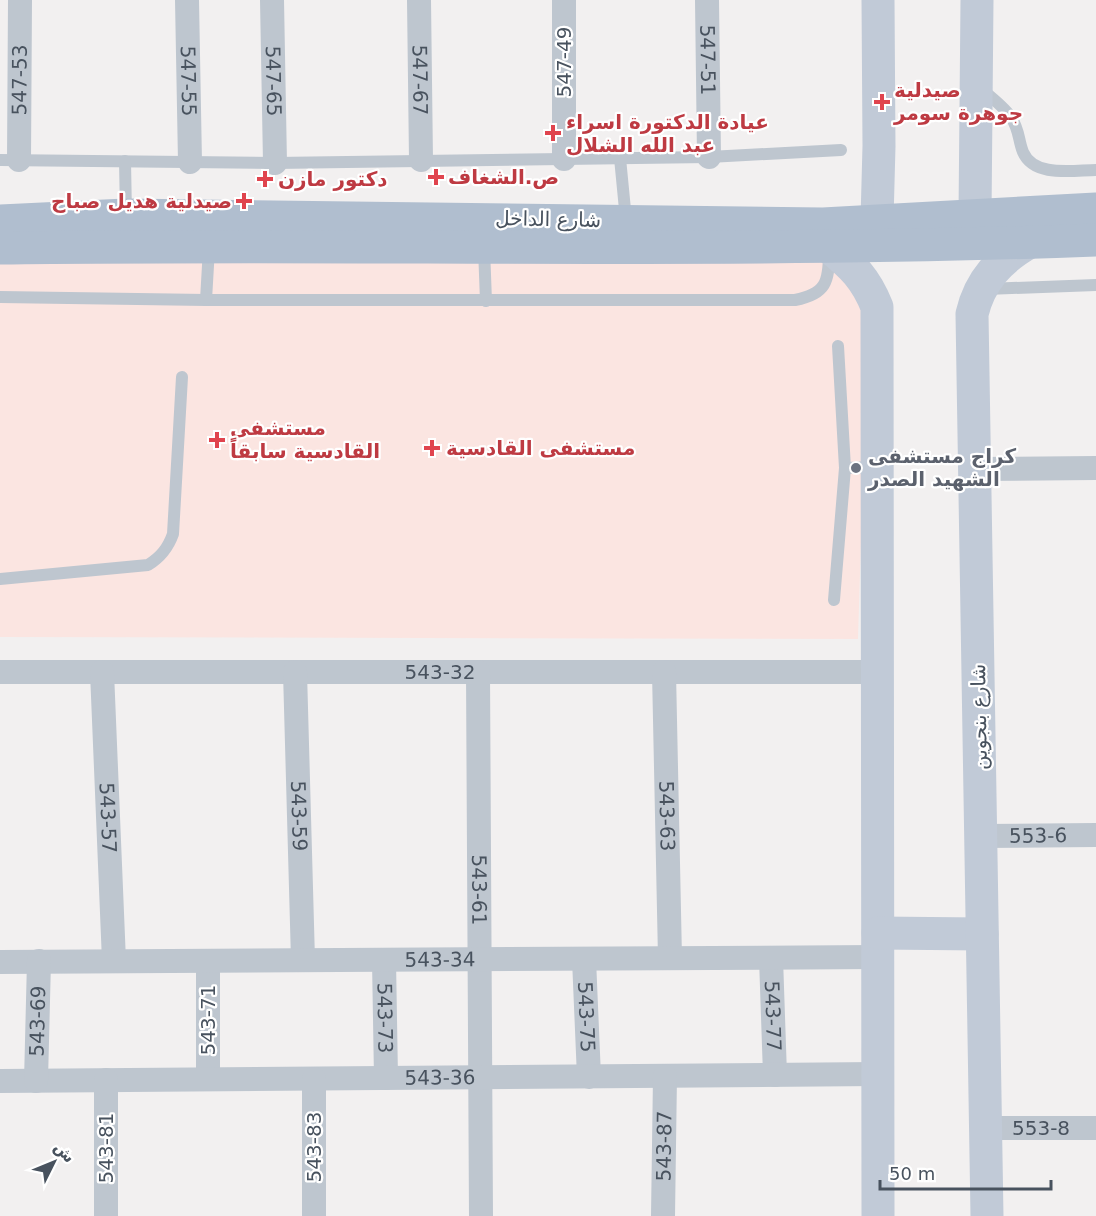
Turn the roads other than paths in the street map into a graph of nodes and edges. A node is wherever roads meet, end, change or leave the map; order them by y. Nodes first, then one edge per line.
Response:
1 (20, 0) edge
2 (187, 0) edge
3 (272, 0) edge
4 (419, 0) edge
5 (564, 0) edge
6 (707, 0) edge
7 (878, 0) edge
8 (977, 0) edge
9 (977, 85) junction
10 (841, 150) dead end
11 (709, 157) junction
12 (620, 158) junction
13 (564, 159) junction
14 (9, 160) edge
15 (421, 160) junction
16 (124, 161) junction
17 (190, 162) junction
18 (275, 163) junction
19 (1096, 170) edge
20 (1096, 209) edge
21 (975, 214) junction
22 (126, 215) junction
23 (626, 220) junction
24 (877, 220) junction
25 (0, 221) edge
26 (1096, 240) edge
27 (1030, 242) junction
28 (209, 245) junction
29 (484, 246) junction
30 (829, 247) junction
31 (0, 248) edge
32 (1096, 285) edge
33 (981, 289) junction
34 (0, 297) edge
35 (206, 300) junction
36 (486, 301) junction
37 (838, 346) dead end
38 (182, 377) dead end
39 (877, 467) junction
40 (845, 468) junction
41 (1096, 468) edge
42 (975, 469) junction
43 (0, 579) edge
44 (834, 600) dead end
45 (0, 672) edge
46 (102, 672) junction
47 (295, 672) junction
48 (478, 672) junction
49 (664, 672) junction
50 (878, 672) junction
51 (1096, 835) edge
52 (981, 836) junction
53 (982, 934) junction
54 (878, 945) junction
55 (670, 958) junction
56 (771, 958) junction
57 (480, 959) junction
58 (584, 959) junction
59 (303, 960) junction
60 (384, 960) junction
61 (114, 961) junction
62 (208, 961) junction
63 (0, 962) edge
64 (39, 962) junction
65 (878, 1074) junction
66 (775, 1075) junction
67 (665, 1076) junction
68 (481, 1077) junction
69 (590, 1077) junction
70 (314, 1078) junction
71 (386, 1078) junction
72 (106, 1080) junction
73 (208, 1080) junction
74 (0, 1081) edge
75 (36, 1081) junction
76 (985, 1128) junction
77 (1096, 1128) edge
78 (106, 1216) edge
79 (314, 1216) edge
80 (481, 1216) edge
81 (663, 1216) edge
82 (878, 1216) edge
83 (987, 1216) edge

1 - 14 street, 547-53
2 - 17 street, 547-55
3 - 18 street, 547-65
4 - 15 street, 547-67
5 - 13 street, 547-49
6 - 11 street, 547-51
7 - 24 street
8 - 9 street
9 - 19 lane
9 - 21 street
10 - 11 lane
11 - 12 lane
12 - 13 lane
12 - 23 lane
13 - 15 lane
14 - 16 lane
15 - 18 lane
16 - 17 lane
16 - 22 lane
17 - 18 lane
20 - 21 main road, شارع الداخل
21 - 24 main road, شارع الداخل
22 - 23 main road, شارع الداخل
22 - 25 main road, شارع الداخل
23 - 24 main road, شارع الداخل
26 - 27 main road, شارع الداخل
27 - 30 main road, شارع الداخل
27 - 33 street, شارع بنجوين
28 - 29 main road, شارع الداخل
28 - 31 main road, شارع الداخل
28 - 35 lane
29 - 30 main road, شارع الداخل
29 - 36 lane
30 - 36 lane
30 - 39 street
32 - 33 lane
33 - 42 street, شارع بنجوين
34 - 35 lane
35 - 36 lane
37 - 40 lane
38 - 43 lane
39 - 40 lane
39 - 50 street
40 - 44 lane
41 - 42 street
42 - 52 street, شارع بنجوين
45 - 46 street, 543-32
46 - 47 street, 543-32
46 - 61 street, 543-57
47 - 48 street, 543-32
47 - 59 street, 543-59
48 - 49 street, 543-32
48 - 57 street, 543-61
49 - 50 street, 543-32
49 - 55 street, 543-63
50 - 54 street
51 - 52 street, 553-6
52 - 53 street, شارع بنجوين
53 - 54 street
53 - 76 street, شارع بنجوين
54 - 56 street, 543-34
54 - 65 street
55 - 56 street, 543-34
55 - 58 street, 543-34
56 - 66 street, 543-77
57 - 58 street, 543-34
57 - 60 street, 543-34
57 - 68 street, 543-61
58 - 69 street, 543-75
59 - 60 street, 543-34
59 - 62 street, 543-34
60 - 71 street, 543-73
61 - 62 street, 543-34
61 - 64 street, 543-34
62 - 73 street, 543-71
63 - 64 street, 543-34
64 - 75 street, 543-69
65 - 66 street, 543-36
65 - 82 street
66 - 67 street, 543-36
67 - 69 street, 543-36
67 - 81 street, 543-87
68 - 69 street, 543-36
68 - 71 street, 543-36
68 - 80 street, 543-61
70 - 71 street, 543-36
70 - 73 street, 543-36
70 - 79 street, 543-83
72 - 73 street, 543-36
72 - 75 street, 543-36
72 - 78 street, 543-81
74 - 75 street, 543-36
76 - 77 street, 553-8
76 - 83 street, شارع بنجوين

